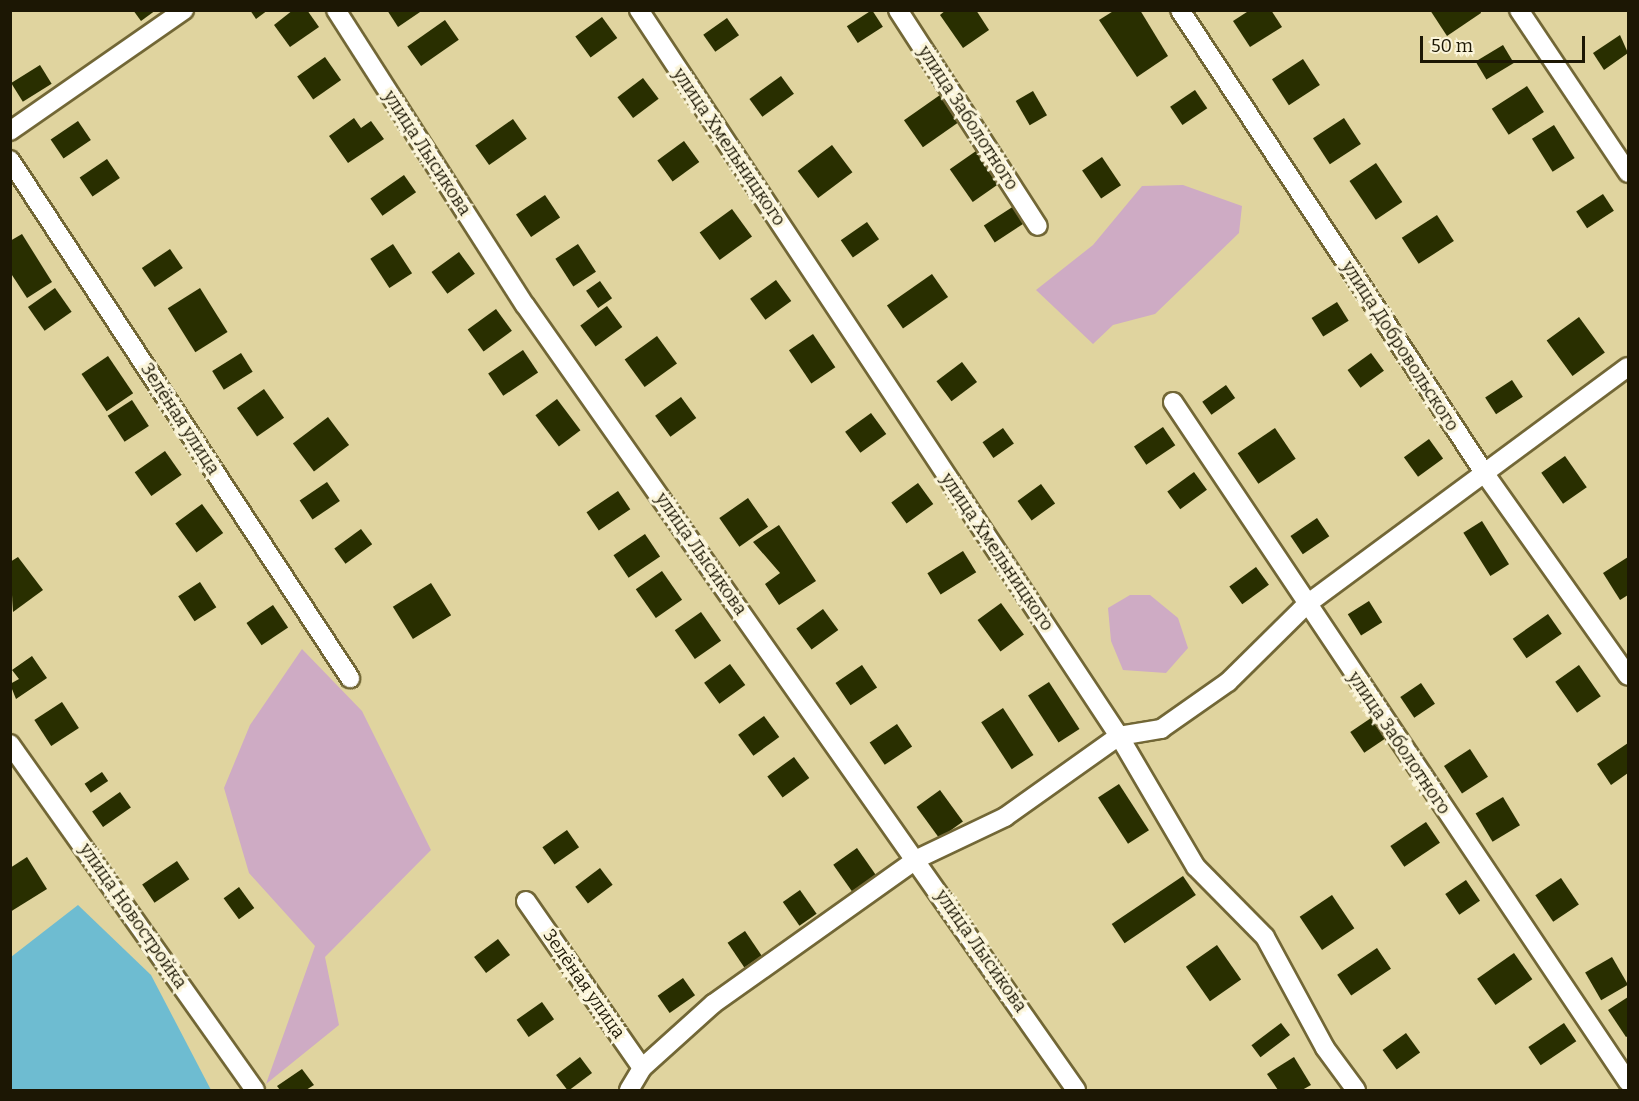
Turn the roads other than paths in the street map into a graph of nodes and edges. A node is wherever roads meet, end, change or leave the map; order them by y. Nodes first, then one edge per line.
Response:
1 (184, 10) edge
2 (336, 10) edge
3 (639, 10) edge
4 (898, 10) edge
5 (1180, 10) edge
6 (1519, 10) edge
7 (10, 131) edge
8 (10, 160) edge
9 (1629, 173) edge
10 (1038, 226) dead end
11 (1629, 368) edge
12 (1173, 402) dead end
13 (1485, 474) junction
14 (1306, 605) junction
15 (1629, 676) edge
16 (350, 678) dead end
17 (1119, 736) junction
18 (10, 744) edge
19 (917, 859) junction
20 (526, 901) dead end
21 (642, 1068) junction
22 (1629, 1082) edge
23 (255, 1090) edge
24 (629, 1090) edge
25 (1076, 1090) edge
26 (1356, 1090) edge

1 - 7 street
2 - 19 street, улица Лысикова
3 - 17 street, улица Хмельницкого
4 - 10 street, улица Заболотного
5 - 13 street, улица Добровольского
6 - 9 street
8 - 16 street, Зелёная улица
11 - 13 street
12 - 14 street, улица Заболотного
13 - 14 street
13 - 15 street, улица Добровольского
14 - 17 street
14 - 22 street, улица Заболотного
17 - 19 street
17 - 26 street, улица Хмельницкого
18 - 23 street, улица Новостройка
19 - 21 street
19 - 25 street, улица Лысикова
20 - 21 street, Зелёная улица
21 - 24 street

